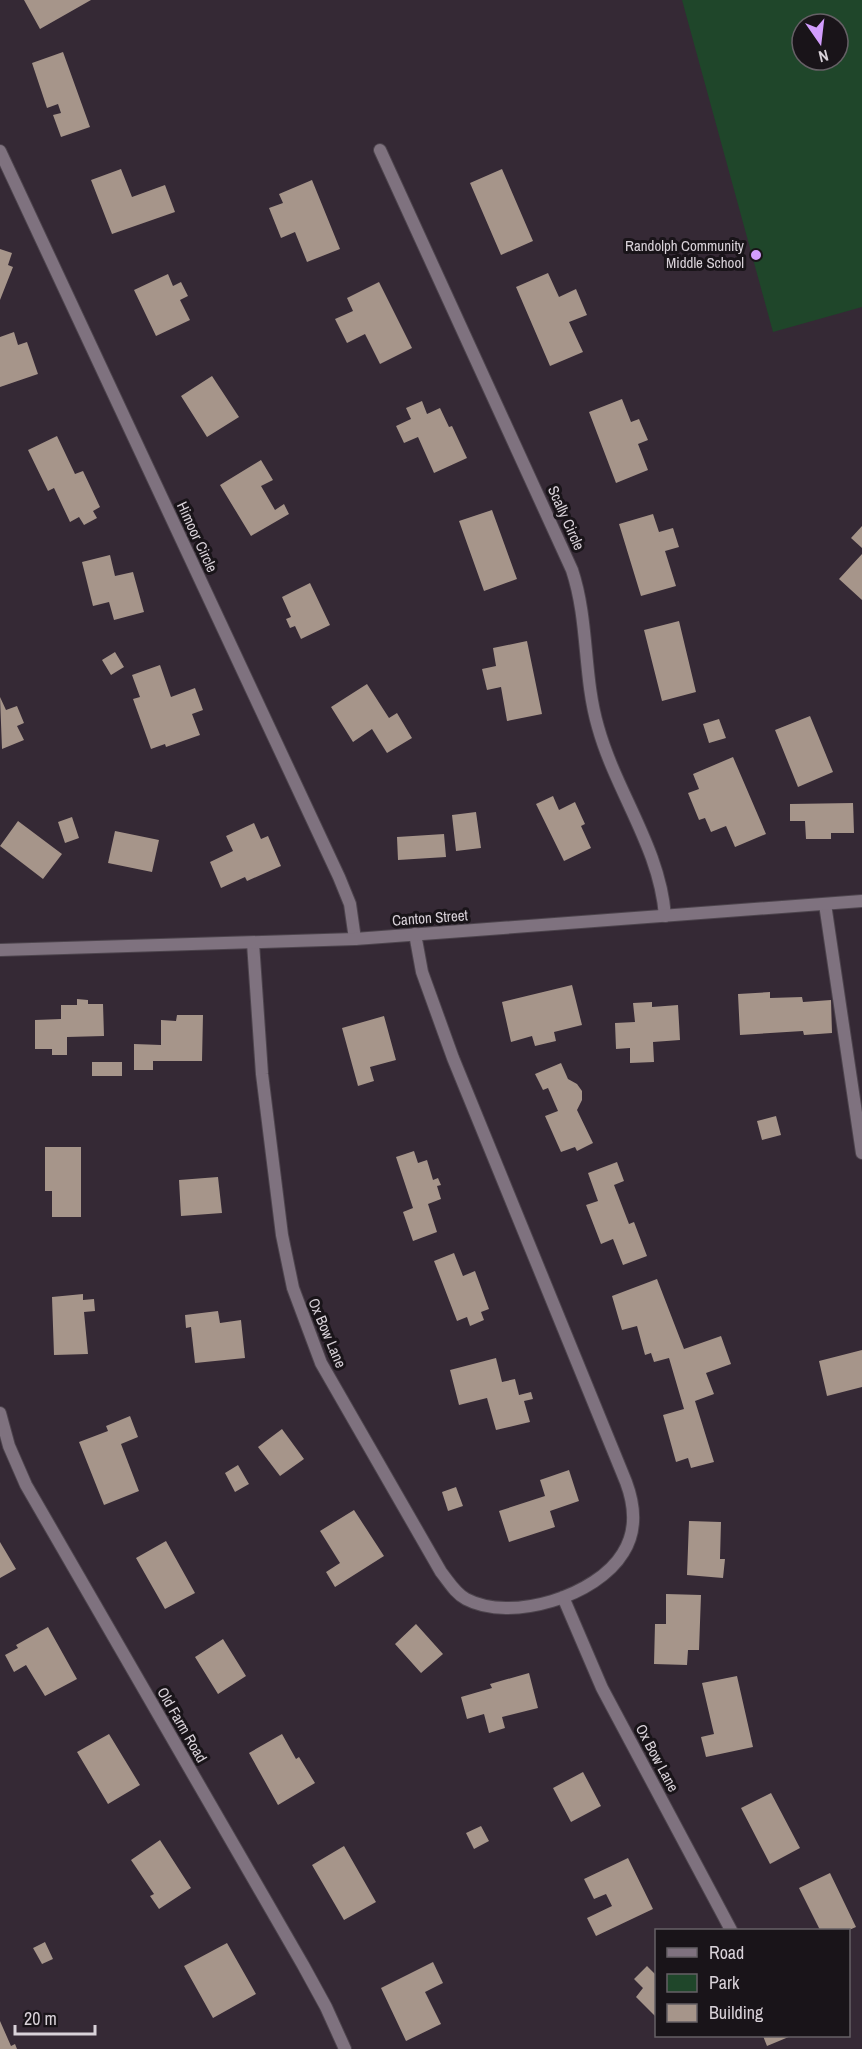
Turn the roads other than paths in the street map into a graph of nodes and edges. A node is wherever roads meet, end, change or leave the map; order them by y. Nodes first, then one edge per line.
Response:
1 (380, 150) dead end
2 (0, 151) edge
3 (862, 901) edge
4 (825, 904) junction
5 (665, 916) junction
6 (415, 934) junction
7 (356, 939) junction
8 (253, 943) junction
9 (0, 950) edge
10 (862, 1153) edge
11 (0, 1413) edge
12 (563, 1597) junction
13 (730, 1929) edge
14 (345, 2049) edge

1 - 5 street, Scally Circle
2 - 7 street, Himoor Circle
3 - 4 street, Canton Street
4 - 5 street, Canton Street
4 - 10 street
5 - 6 street, Canton Street
6 - 7 street, Canton Street
6 - 12 street, Ox Bow Lane
7 - 8 street, Canton Street
8 - 9 street, Canton Street
8 - 12 street, Ox Bow Lane
11 - 14 street, Old Farm Road
12 - 13 street, Ox Bow Lane

